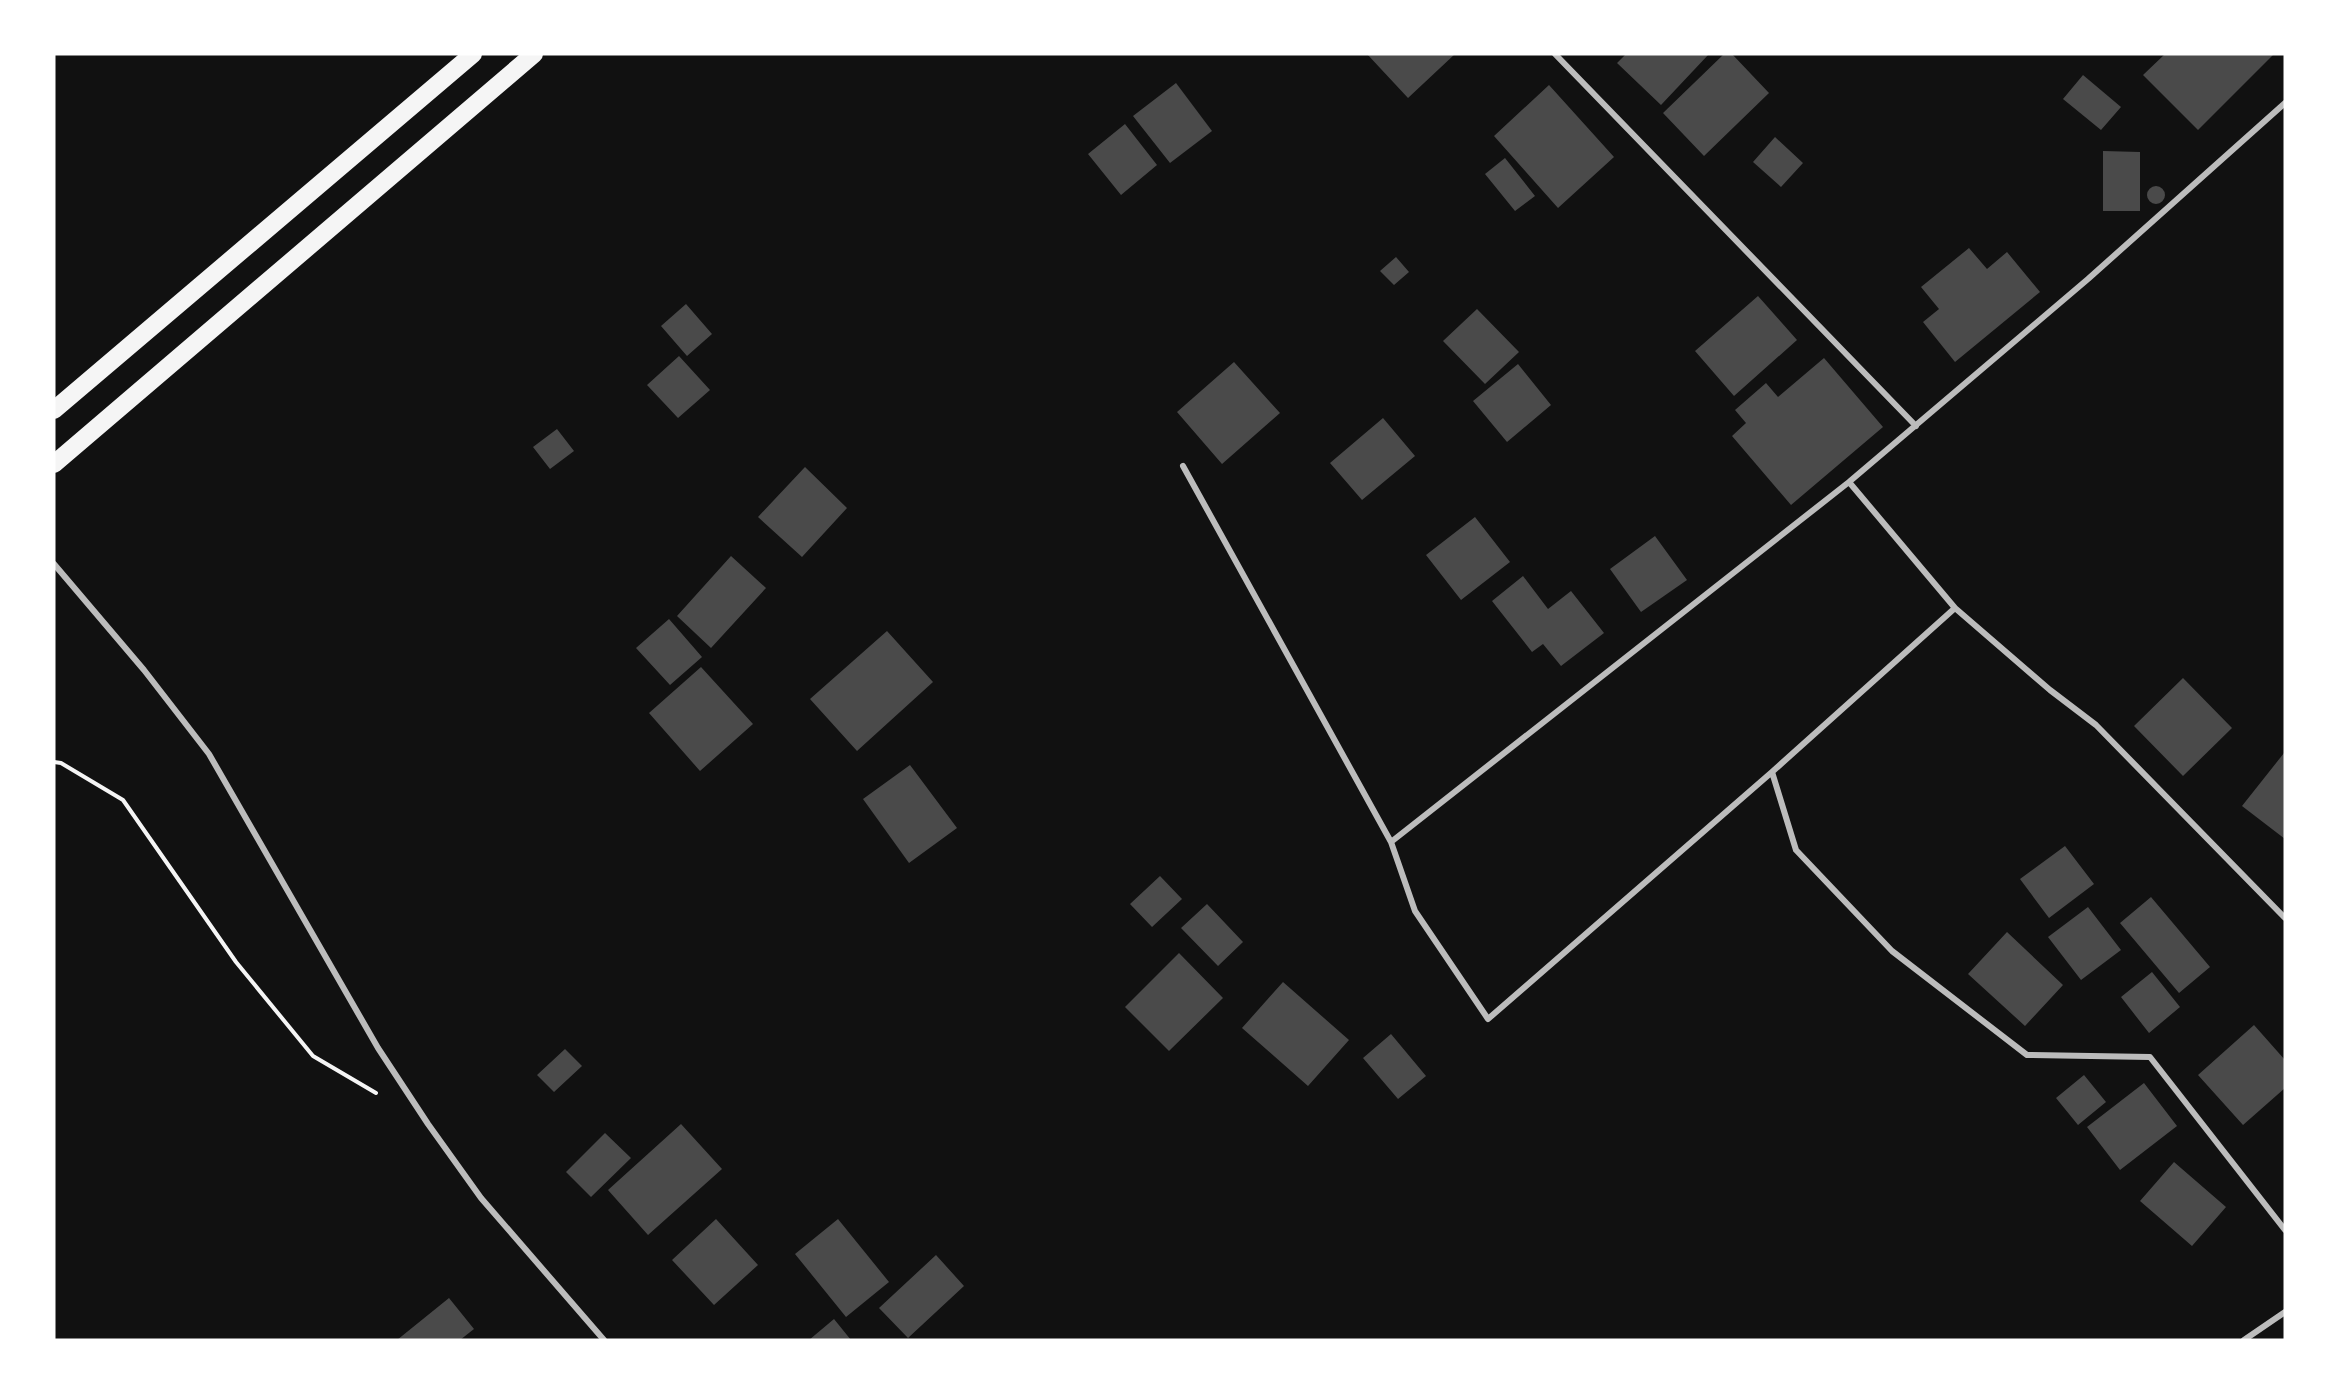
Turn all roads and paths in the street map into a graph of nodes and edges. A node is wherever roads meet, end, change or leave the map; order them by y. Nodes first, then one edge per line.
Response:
1 (472, 54) edge
2 (534, 54) edge
3 (1555, 54) edge
4 (2285, 103) edge
5 (54, 410) edge
6 (1916, 426) junction
7 (54, 464) edge
8 (1183, 466) dead end
9 (1850, 482) junction
10 (54, 564) edge
11 (1955, 608) junction
12 (54, 762) edge
13 (1772, 772) junction
14 (1391, 842) junction
15 (2285, 918) edge
16 (380, 1095) dead end
17 (2285, 1230) edge
18 (2285, 1312) edge
19 (604, 1340) edge
20 (2244, 1340) edge

1 - 5 highway
2 - 7 highway
3 - 6 street
4 - 6 street
6 - 9 street
8 - 14 street
9 - 11 street
9 - 14 street
10 - 19 street
11 - 13 street
11 - 15 street
12 - 16 path
13 - 14 street
13 - 17 street
18 - 20 street

